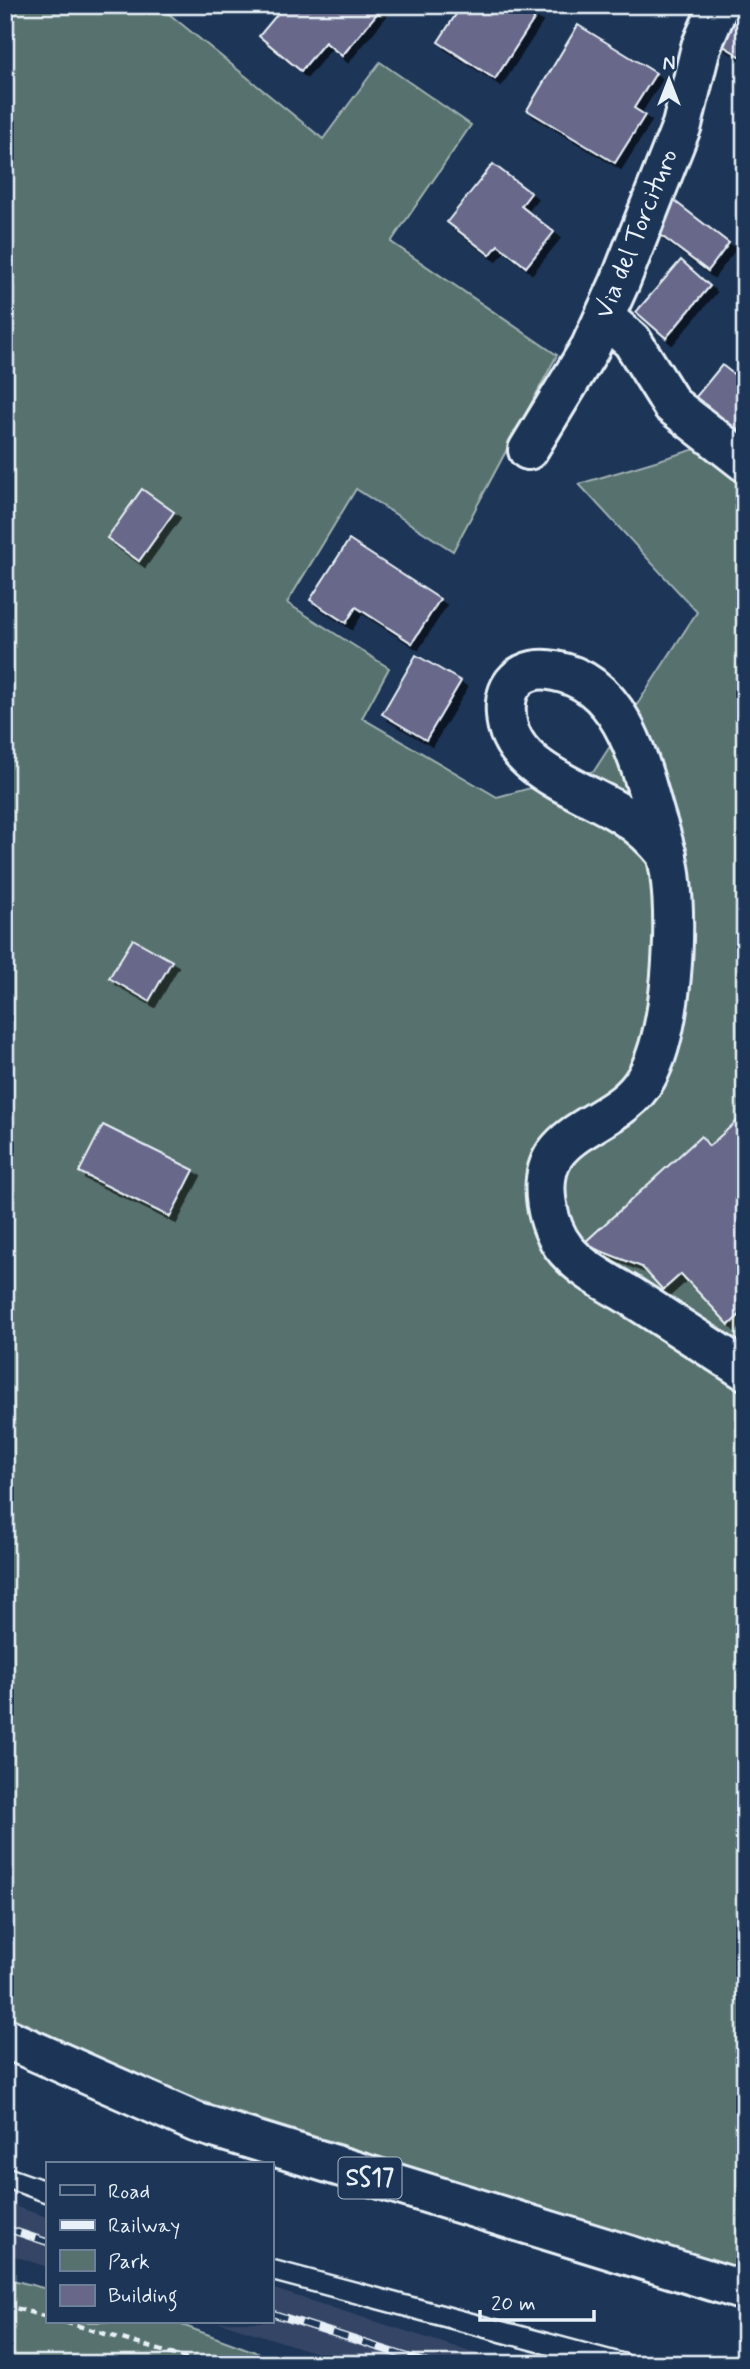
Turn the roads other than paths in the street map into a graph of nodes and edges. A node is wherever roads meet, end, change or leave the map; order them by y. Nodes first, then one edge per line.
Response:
1 (719, 5) edge
2 (605, 318) junction
3 (528, 450) dead end
4 (745, 462) edge
5 (667, 855) junction
6 (745, 1370) edge
7 (5, 2038) edge
8 (5, 2177) edge
9 (46, 2192) edge
10 (273, 2271) edge
11 (745, 2291) edge
12 (623, 2364) edge

1 - 2 street, Via del Torcituro
2 - 3 street, Via del Torcituro
2 - 4 street
5 - 5 street
5 - 6 street
7 - 11 street, SS17
8 - 9 lane
10 - 12 lane

